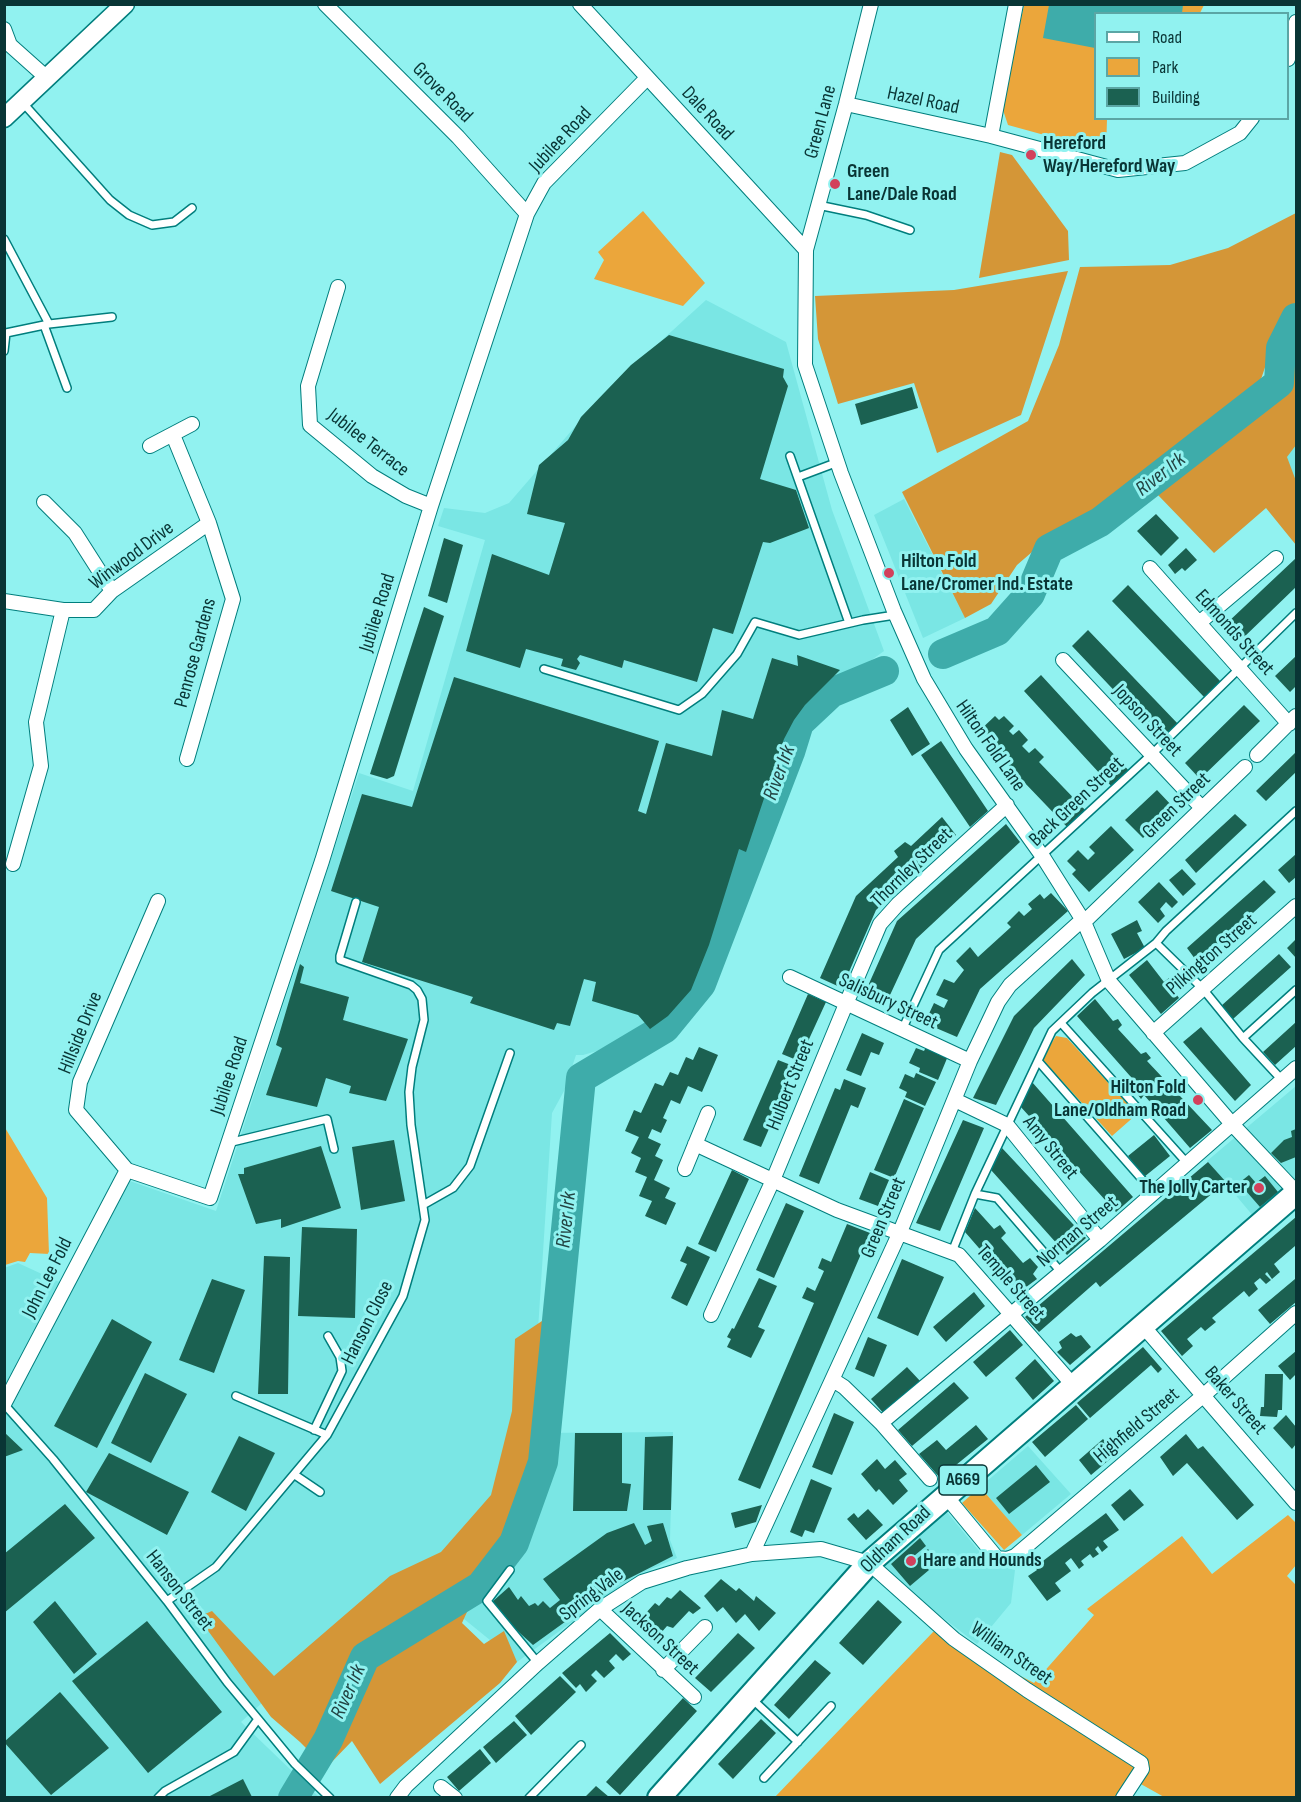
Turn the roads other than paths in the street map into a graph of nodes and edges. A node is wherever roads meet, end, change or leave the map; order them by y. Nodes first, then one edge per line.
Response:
1 (125, 4) edge
2 (325, 4) edge
3 (580, 4) edge
4 (1016, 4) edge
5 (870, 6) edge
6 (1296, 22) edge
7 (4, 29) edge
8 (1289, 51) edge
9 (47, 78) junction
10 (647, 78) junction
11 (21, 101) junction
12 (846, 104) junction
13 (4, 118) edge
14 (1250, 120) edge
15 (991, 136) junction
16 (818, 205) junction
17 (192, 208) dead end
18 (527, 214) junction
19 (910, 230) dead end
20 (4, 239) edge
21 (806, 250) junction
22 (338, 287) dead end
23 (112, 317) dead end
24 (46, 325) junction
25 (4, 351) edge
26 (67, 388) dead end
27 (192, 423) dead end
28 (173, 435) junction
29 (150, 446) dead end
30 (790, 456) dead end
31 (838, 462) junction
32 (798, 477) junction
33 (44, 502) dead end
34 (431, 506) junction
35 (208, 524) junction
36 (1276, 558) dead end
37 (1150, 568) dead end
38 (112, 591) junction
39 (4, 601) edge
40 (63, 610) junction
41 (1296, 613) edge
42 (896, 615) junction
43 (849, 623) junction
44 (1199, 623) junction
45 (1063, 660) dead end
46 (1239, 668) junction
47 (544, 669) dead end
48 (1293, 720) edge
49 (1152, 754) junction
50 (1257, 755) dead end
51 (187, 759) dead end
52 (1245, 767) dead end
53 (1007, 805) junction
54 (1202, 808) junction
55 (1296, 811) edge
56 (1043, 857) junction
57 (13, 864) dead end
58 (158, 901) dead end
59 (356, 902) dead end
60 (1296, 906) edge
61 (1083, 921) junction
62 (1156, 943) junction
63 (790, 977) dead end
64 (1109, 981) junction
65 (1203, 989) junction
66 (1296, 990) edge
67 (846, 1004) junction
68 (1061, 1023) junction
69 (902, 1030) junction
70 (1153, 1033) junction
71 (1243, 1038) junction
72 (510, 1053) dead end
73 (970, 1061) junction
74 (1038, 1061) junction
75 (1296, 1068) edge
76 (1282, 1081) junction
77 (955, 1100) junction
78 (708, 1113) dead end
79 (1232, 1124) junction
80 (1007, 1125) junction
81 (228, 1143) junction
82 (695, 1144) junction
83 (334, 1149) dead end
84 (1187, 1163) junction
85 (685, 1169) dead end
86 (127, 1170) junction
87 (774, 1180) junction
88 (1296, 1192) edge
89 (1154, 1193) junction
90 (975, 1194) junction
91 (423, 1205) junction
92 (900, 1232) junction
93 (1100, 1240) junction
94 (952, 1252) junction
95 (1061, 1272) junction
96 (1296, 1313) edge
97 (1011, 1314) junction
98 (711, 1315) dead end
99 (1143, 1326) junction
100 (328, 1336) dead end
101 (833, 1380) junction
102 (1073, 1385) junction
103 (1204, 1395) junction
104 (236, 1396) dead end
105 (5, 1404) edge
106 (881, 1423) junction
107 (314, 1430) junction
108 (327, 1435) junction
109 (295, 1475) junction
110 (938, 1487) junction
111 (320, 1492) dead end
112 (1296, 1503) edge
113 (752, 1554) junction
114 (869, 1563) junction
115 (510, 1570) dead end
116 (167, 1601) junction
117 (600, 1609) junction
118 (705, 1627) dead end
119 (538, 1663) junction
120 (663, 1670) junction
121 (694, 1697) dead end
122 (750, 1698) junction
123 (831, 1706) dead end
124 (258, 1719) junction
125 (798, 1742) junction
126 (581, 1745) dead end
127 (764, 1778) dead end
128 (441, 1787) dead end
129 (158, 1797) edge
130 (330, 1797) edge
131 (397, 1797) edge
132 (455, 1797) edge
133 (530, 1797) edge
134 (659, 1797) edge
135 (1123, 1797) edge

1 - 9 street
2 - 18 street, Grove Road
3 - 10 street, Dale Road
4 - 15 street
5 - 12 street, Green Lane
6 - 8 street
7 - 9 street
9 - 11 street
10 - 18 street, Jubilee Road
10 - 21 street, Dale Road
11 - 13 street
11 - 17 lane
12 - 15 street, Hazel Road
12 - 16 street, Green Lane
14 - 15 street, Hazel Road
16 - 19 lane
16 - 21 street, Green Lane
18 - 34 street, Jubilee Road
20 - 24 lane
21 - 31 street, Hilton Fold Lane
22 - 34 street, Jubilee Terrace
23 - 24 lane
24 - 25 lane
24 - 26 lane
27 - 28 street
28 - 29 street
28 - 35 street, Penrose Gardens
30 - 32 lane
31 - 32 lane
31 - 42 street, Hilton Fold Lane
32 - 43 lane
33 - 38 street
34 - 81 street, Jubilee Road
35 - 38 street, Winwood Drive
35 - 51 street, Penrose Gardens
36 - 44 street
37 - 44 street, Edmonds Street
38 - 40 street, Winwood Drive
39 - 40 street, Winwood Drive
40 - 57 street
41 - 46 lane, Back Green Street
42 - 43 lane
42 - 53 street, Hilton Fold Lane
43 - 47 lane
44 - 46 street, Edmonds Street
45 - 49 street, Jopson Street
46 - 48 street, Edmonds Street
46 - 49 lane, Back Green Street
48 - 50 street
49 - 54 street, Jopson Street
49 - 56 lane, Back Green Street
52 - 54 street, Green Street
53 - 56 street, Hilton Fold Lane
53 - 67 street, Thornley Street
54 - 61 street, Green Street
55 - 62 lane
56 - 61 street, Hilton Fold Lane
56 - 69 lane, Back Green Street
58 - 86 street, Hillside Drive
59 - 91 lane
60 - 65 street, Pilkington Street
61 - 64 street, Hilton Fold Lane
61 - 73 street, Green Street
62 - 64 lane
62 - 65 lane
63 - 67 street, Salisbury Street
64 - 68 lane
64 - 70 street, Hilton Fold Lane
65 - 70 street, Pilkington Street
65 - 71 lane
66 - 71 lane
67 - 69 street, Salisbury Street
67 - 87 street, Hulbert Street
68 - 74 lane
68 - 84 lane
69 - 73 street, Salisbury Street
70 - 79 street, Hilton Fold Lane
71 - 76 lane
72 - 91 lane
73 - 77 street, Green Street
74 - 80 lane
74 - 89 lane
75 - 76 street, Norman Street
76 - 79 street, Norman Street
77 - 80 street, Amy Street
77 - 92 street, Green Street
78 - 82 street
79 - 84 street, Norman Street
79 - 88 street, Hilton Fold Lane
80 - 90 lane
80 - 93 street, Amy Street
81 - 83 lane
81 - 86 street, Jubilee Road
82 - 85 street
82 - 87 street
84 - 89 street, Norman Street
86 - 105 street, John Lee Fold
87 - 92 street
87 - 98 street, Hulbert Street
88 - 99 main road, Oldham Road / A669
89 - 93 street, Norman Street
90 - 94 lane
90 - 95 lane
91 - 108 lane, Hanson Close
92 - 94 street, Temple Street
92 - 101 street, Green Street
93 - 95 street, Norman Street
94 - 97 street, Temple Street
95 - 97 street, Norman Street
96 - 103 street, Highfield Street
97 - 102 street, Temple Street
97 - 106 street, Norman Street
99 - 102 main road, Oldham Road / A669
99 - 103 street, Baker Street
100 - 107 lane
101 - 106 street
101 - 113 street, Green Street
102 - 110 main road, Oldham Road / A669
103 - 110 street, Highfield Street
103 - 112 street, Baker Street
104 - 107 lane
105 - 116 lane, Hanson Street
106 - 110 street
107 - 108 lane
108 - 109 lane, Hanson Close
109 - 111 lane
109 - 116 lane, Hanson Close
110 - 114 main road, Oldham Road / A669
113 - 114 street, Spring Vale
113 - 117 street, Spring Vale
114 - 122 main road, Oldham Road / A669
114 - 135 street, William Street
115 - 119 lane
116 - 124 lane, Hanson Street
117 - 119 street, Spring Vale
117 - 120 street, Jackson Street
118 - 120 street
119 - 131 street, Spring Vale
120 - 121 street, Jackson Street
122 - 125 lane
122 - 134 main road, Oldham Road / A669
123 - 125 lane
124 - 129 lane
124 - 130 lane, Hanson Street
125 - 127 lane
126 - 133 lane
128 - 132 street

